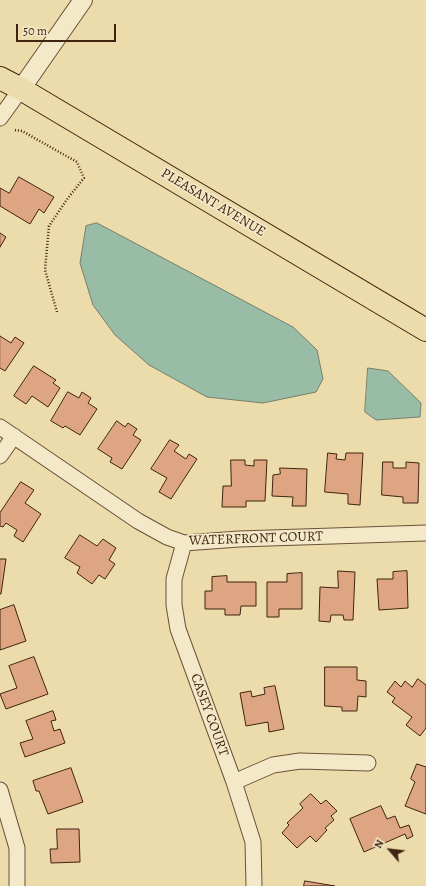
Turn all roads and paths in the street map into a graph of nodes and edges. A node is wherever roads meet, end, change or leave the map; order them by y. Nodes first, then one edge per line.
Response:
1 (83, 0) edge
2 (0, 78) edge
3 (21, 88) junction
4 (0, 118) edge
5 (15, 130) dead end
6 (56, 312) dead end
7 (426, 330) edge
8 (0, 427) edge
9 (14, 436) junction
10 (0, 456) edge
11 (426, 533) edge
12 (184, 543) junction
13 (368, 763) dead end
14 (234, 782) junction
15 (0, 790) edge
16 (17, 886) edge
17 (254, 886) edge

1 - 3 street
2 - 3 main road, PLEASANT AVENUE
3 - 4 street
3 - 7 main road, PLEASANT AVENUE
5 - 6 path
8 - 9 street, WATERFRONT COURT
9 - 10 street
9 - 12 street, WATERFRONT COURT
11 - 12 street, WATERFRONT COURT
12 - 14 street, CASEY COURT
13 - 14 street
14 - 17 street, CASEY COURT
15 - 16 street

